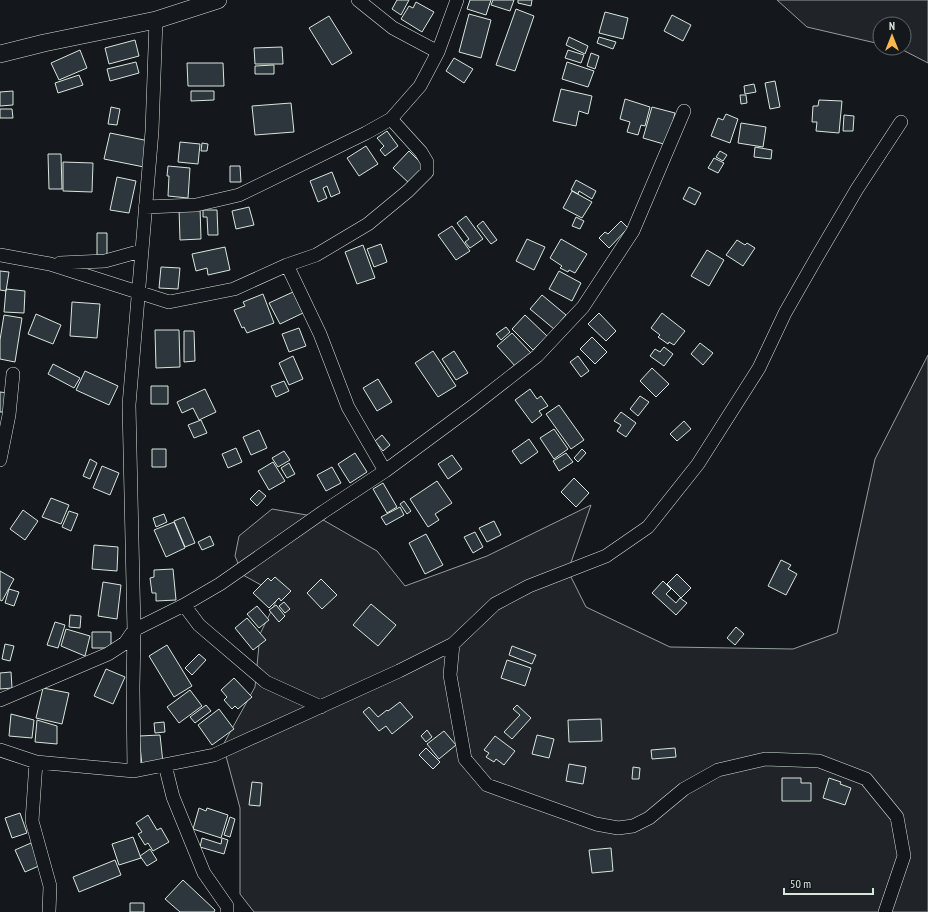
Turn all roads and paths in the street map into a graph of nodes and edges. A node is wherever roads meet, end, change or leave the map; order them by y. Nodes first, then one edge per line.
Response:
1 (218, 0) edge
2 (358, 0) edge
3 (457, 0) edge
4 (156, 20) junction
5 (438, 52) junction
6 (0, 54) edge
7 (684, 111) dead end
8 (391, 119) junction
9 (901, 122) dead end
10 (145, 207) junction
11 (141, 251) junction
12 (0, 255) edge
13 (50, 264) junction
14 (287, 265) junction
15 (138, 292) junction
16 (13, 374) dead end
17 (0, 460) edge
18 (385, 471) junction
19 (184, 605) junction
20 (134, 630) junction
21 (453, 644) junction
22 (0, 700) edge
23 (321, 707) junction
24 (0, 750) edge
25 (36, 762) junction
26 (165, 765) junction
27 (134, 771) junction
28 (49, 912) edge
29 (227, 912) edge
30 (886, 912) edge

1 - 4 main road
2 - 5 street
3 - 5 street
4 - 6 main road
4 - 10 street
5 - 8 street
7 - 18 street
8 - 10 street
8 - 14 street
9 - 21 street
10 - 11 street
11 - 13 street
11 - 15 street
12 - 13 street
13 - 15 street
14 - 15 street
14 - 18 street
15 - 20 street
16 - 17 street
18 - 19 street
19 - 20 street
19 - 23 street
20 - 22 street
20 - 27 street
21 - 23 street
21 - 30 street
23 - 26 street
24 - 25 street
25 - 27 street
25 - 28 street
26 - 27 street
26 - 29 street

